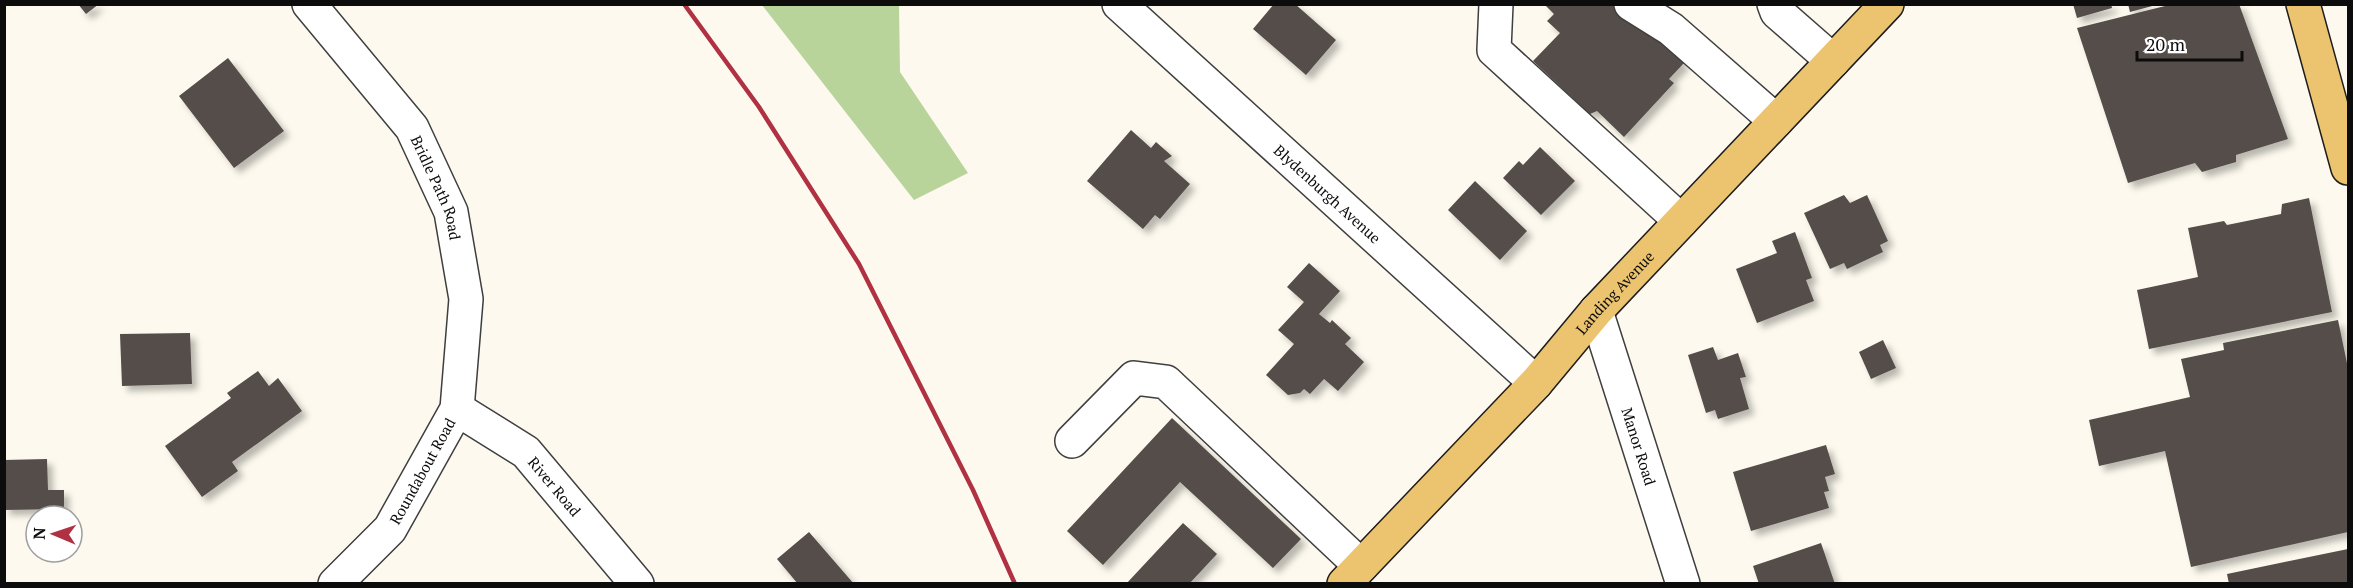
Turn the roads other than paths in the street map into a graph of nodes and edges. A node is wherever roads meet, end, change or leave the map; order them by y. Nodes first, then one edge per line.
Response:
1 (309, 4) edge
2 (1119, 4) edge
3 (1496, 4) edge
4 (1631, 4) edge
5 (1774, 4) edge
6 (1887, 4) edge
7 (2303, 4) edge
8 (1833, 61) junction
9 (1776, 121) junction
10 (2349, 168) edge
11 (1681, 221) junction
12 (1596, 311) junction
13 (1536, 383) junction
14 (457, 409) junction
15 (1071, 441) dead end
16 (1352, 575) edge
17 (334, 584) edge
18 (637, 584) edge
19 (1683, 584) edge

1 - 14 street, Bridle Path Road
2 - 13 street, Blydenburgh Avenue
3 - 11 street
4 - 9 street
5 - 8 street
6 - 8 main road, Landing Avenue
7 - 10 main road
8 - 9 main road, Landing Avenue
9 - 11 main road, Landing Avenue
11 - 12 main road, Landing Avenue
12 - 13 main road, Landing Avenue
12 - 19 street, Manor Road
13 - 16 main road, Landing Avenue
14 - 17 street, Roundabout Road
14 - 18 street, River Road
15 - 16 street

